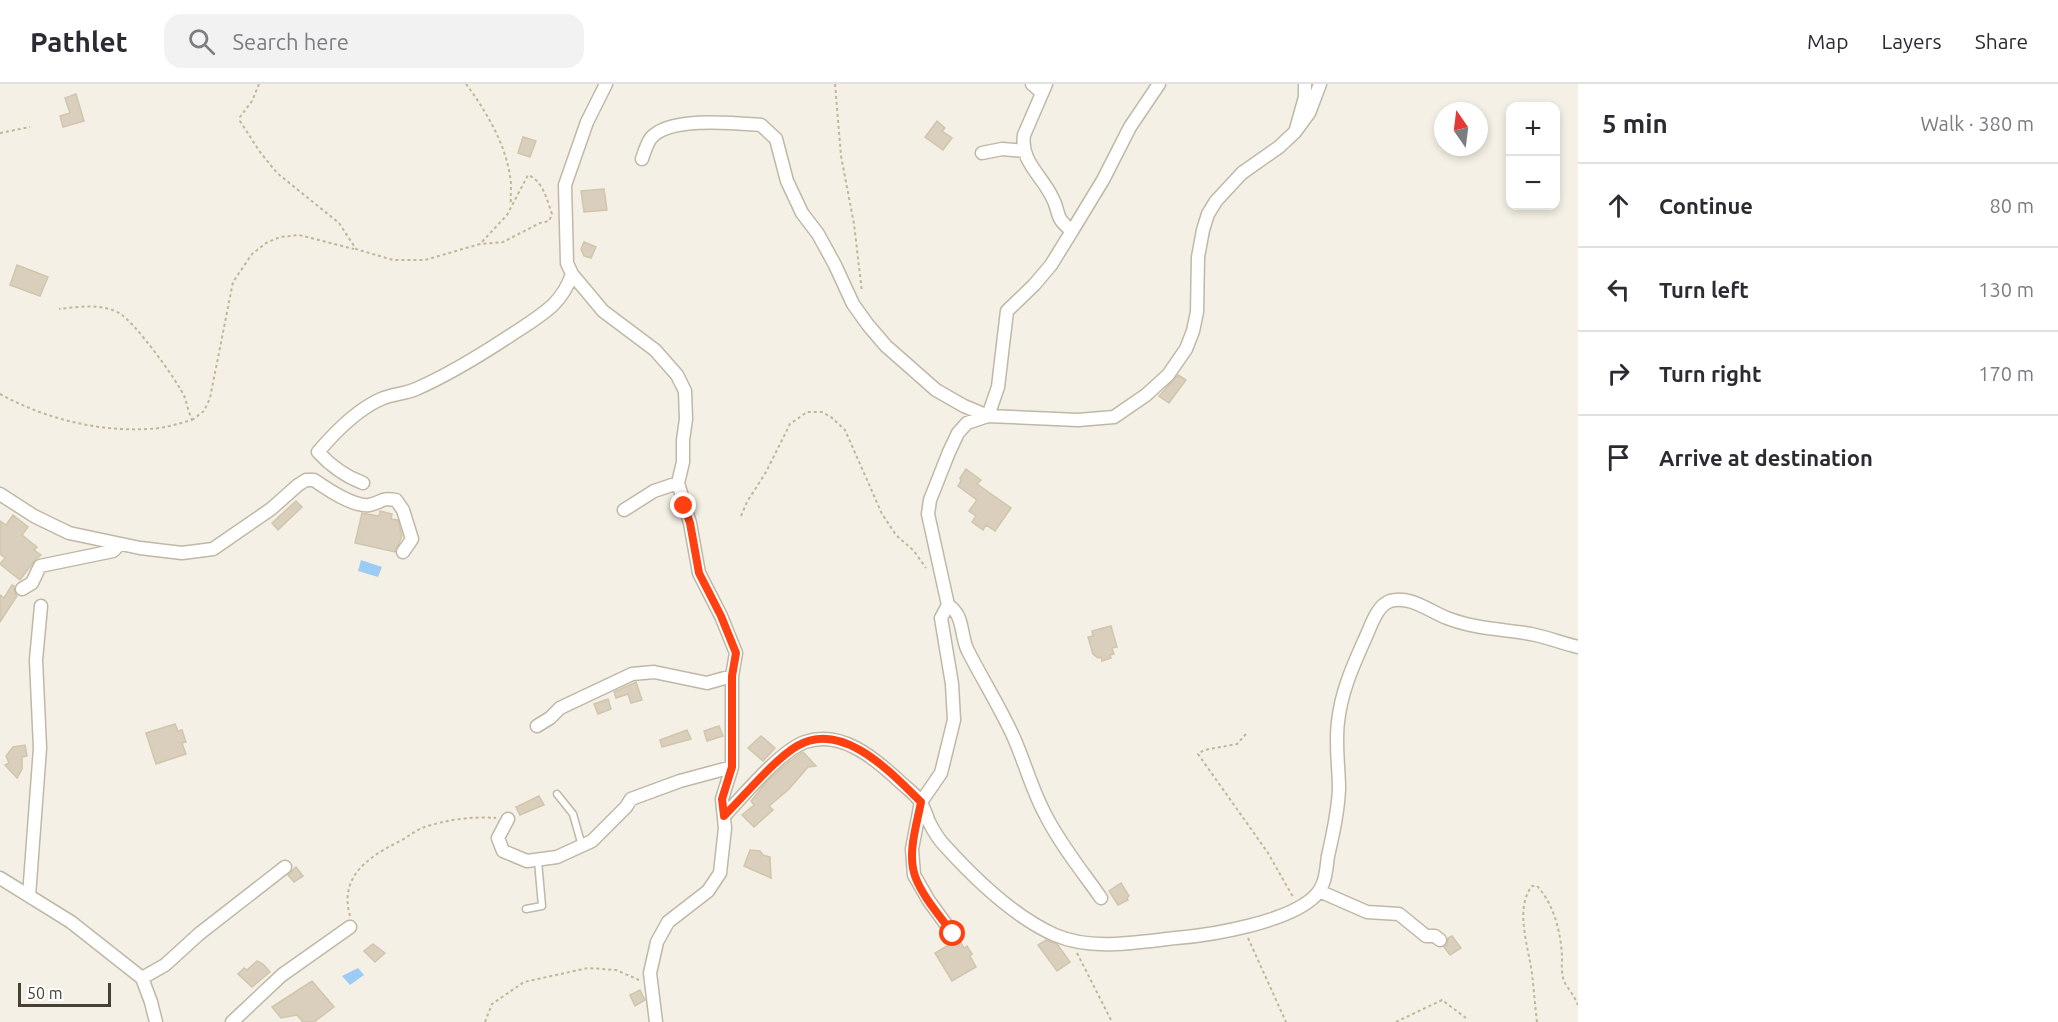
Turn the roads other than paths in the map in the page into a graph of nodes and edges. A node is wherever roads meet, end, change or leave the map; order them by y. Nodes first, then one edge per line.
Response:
1 (606, 84) edge
2 (1032, 84) edge
3 (1160, 84) edge
4 (1305, 84) edge
5 (1320, 84) edge
6 (1044, 89) edge
7 (1295, 132) junction
8 (1025, 151) junction
9 (982, 153) dead end
10 (642, 159) dead end
11 (1072, 231) junction
12 (572, 274) junction
13 (988, 416) junction
14 (363, 483) dead end
15 (678, 483) junction
16 (0, 495) edge
17 (624, 510) dead end
18 (120, 544) junction
19 (403, 552) dead end
20 (22, 589) dead end
21 (948, 605) junction
22 (41, 606) dead end
23 (1578, 647) edge
24 (732, 676) junction
25 (537, 726) dead end
26 (732, 767) junction
27 (557, 794) dead end
28 (921, 802) junction
29 (724, 816) junction
30 (508, 819) road end
31 (582, 846) junction
32 (538, 861) junction
33 (285, 867) dead end
34 (0, 878) edge
35 (1319, 891) junction
36 (29, 896) junction
37 (1101, 898) dead end
38 (526, 909) dead end
39 (350, 927) road end
40 (953, 934) dead end
41 (1440, 940) dead end
42 (142, 978) junction
43 (156, 1022) edge
44 (232, 1022) edge
45 (656, 1022) edge

1 - 12 street
2 - 6 street
3 - 11 street
4 - 7 street
5 - 7 street
6 - 8 street
7 - 13 street
8 - 9 street
8 - 11 street
10 - 13 street
11 - 13 street
12 - 14 street
12 - 15 street
13 - 21 street
15 - 17 street
15 - 24 street
16 - 18 street
18 - 19 street
18 - 20 street
21 - 28 street
21 - 37 street
22 - 36 street
23 - 35 street
24 - 25 street
24 - 26 street
26 - 29 street
26 - 31 street
27 - 31 lane
28 - 29 street
28 - 35 street
28 - 40 street
29 - 45 street
30 - 32 street
31 - 32 street
32 - 38 lane
33 - 42 street
34 - 36 street
35 - 41 street
36 - 42 street
39 - 44 street
42 - 43 street

